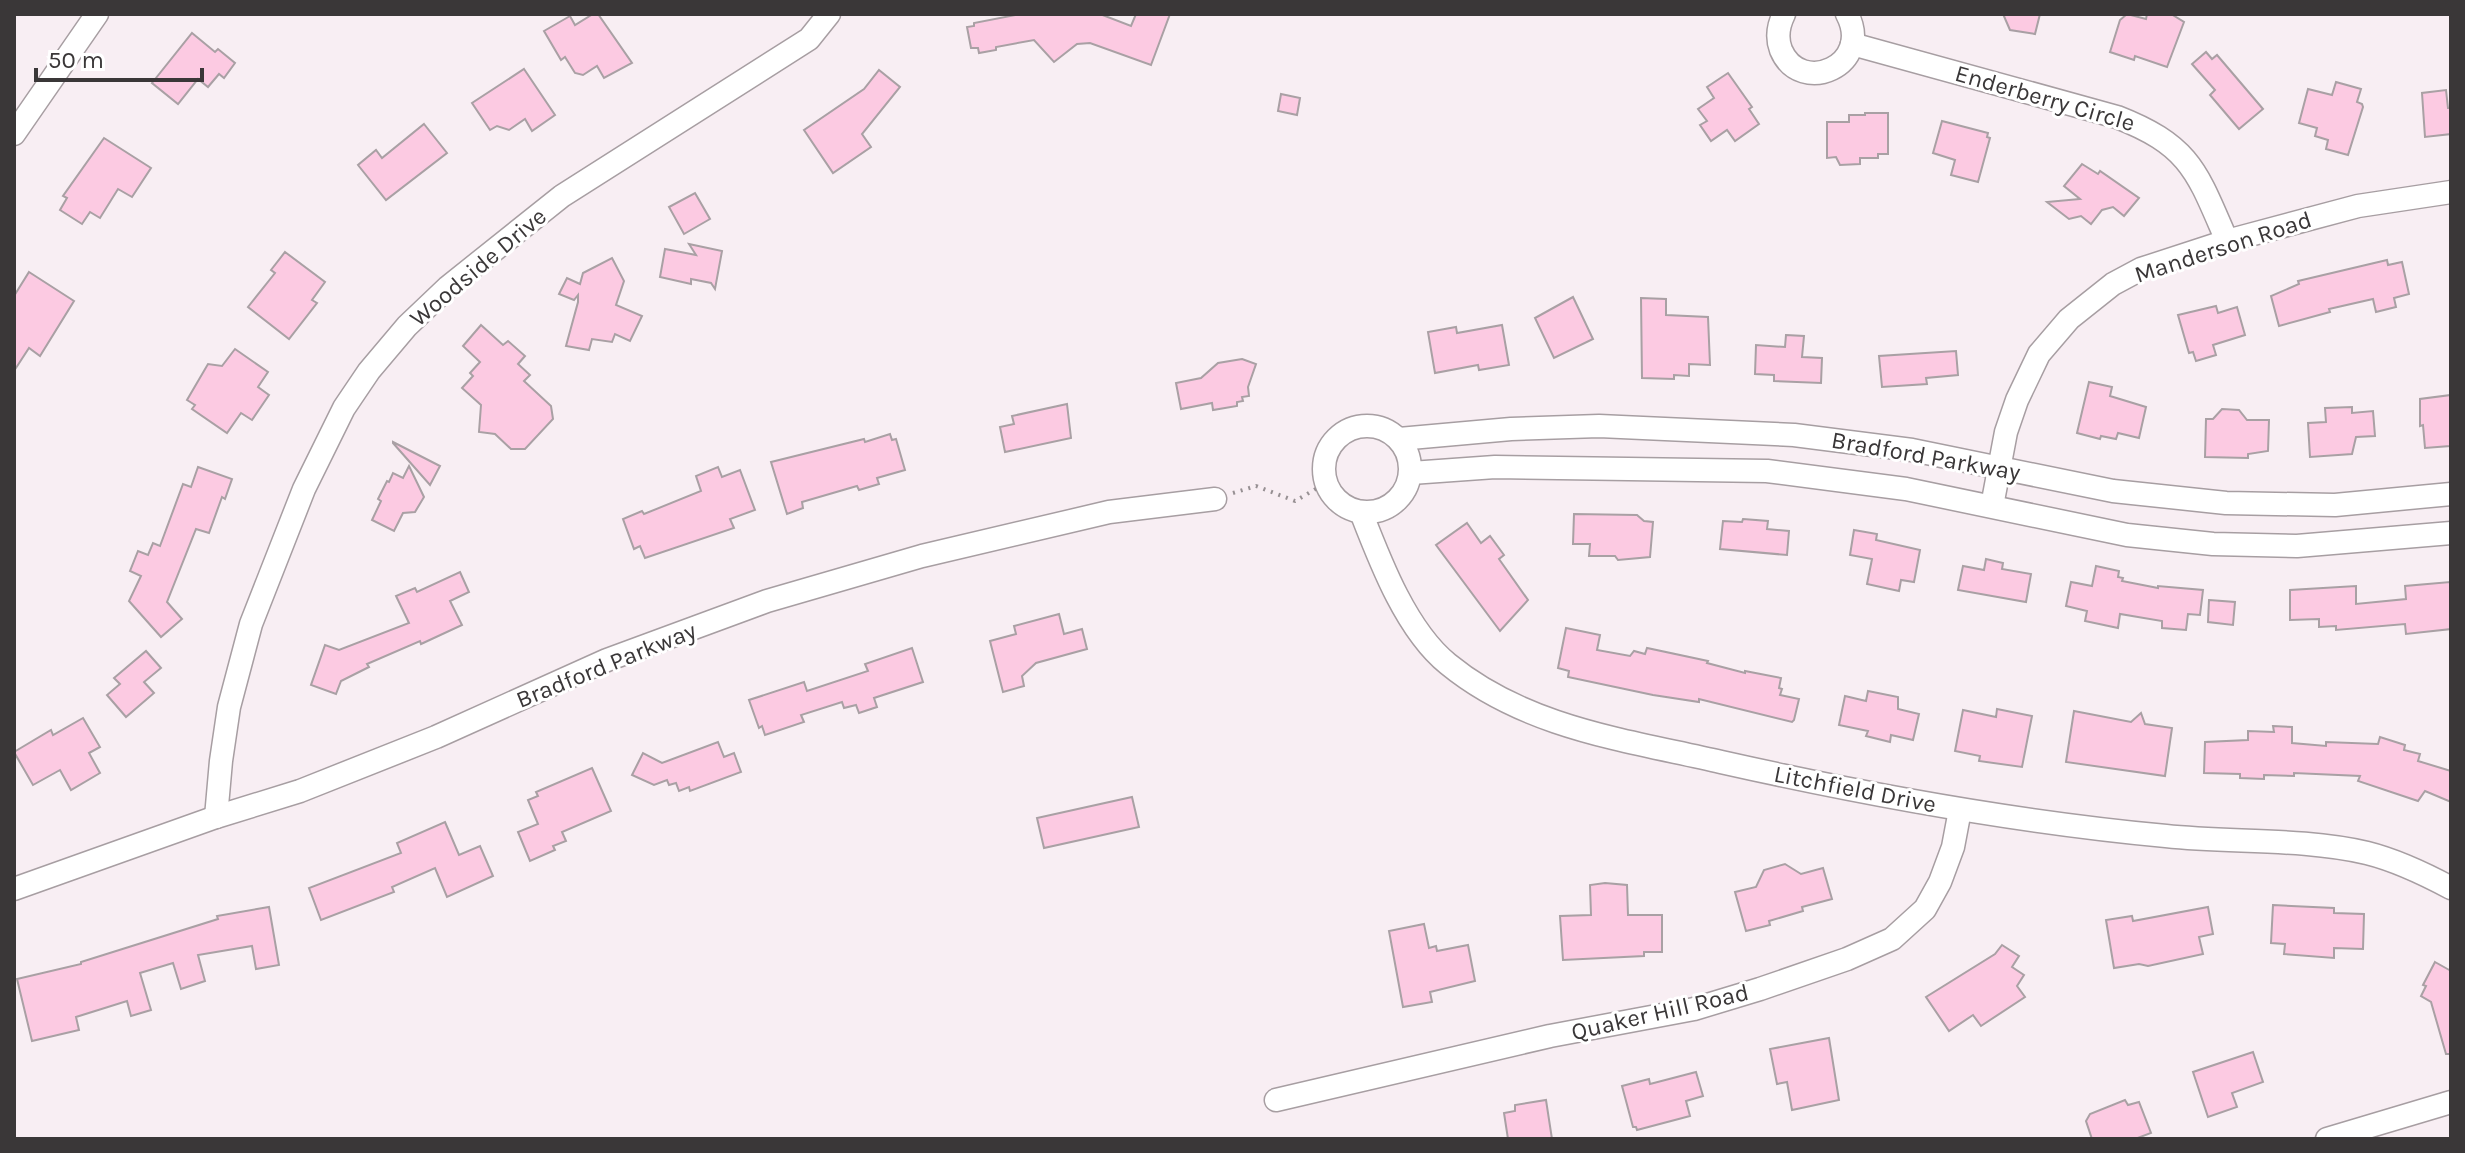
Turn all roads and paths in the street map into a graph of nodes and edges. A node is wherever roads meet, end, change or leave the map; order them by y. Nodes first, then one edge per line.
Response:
1 (97, 14) edge
2 (829, 14) edge
3 (1784, 14) edge
4 (1847, 14) edge
5 (1852, 44) junction
6 (14, 134) edge
7 (2451, 192) edge
8 (2227, 241) junction
9 (1399, 439) junction
10 (1999, 467) junction
11 (1411, 473) junction
12 (1326, 483) junction
13 (2451, 494) edge
14 (1215, 499) joint
15 (1992, 506) junction
16 (1361, 512) junction
17 (2451, 533) edge
18 (1960, 810) junction
19 (216, 817) junction
20 (2451, 888) edge
21 (14, 889) edge
22 (1276, 1100) dead end
23 (2451, 1102) edge
24 (2327, 1139) edge

1 - 6 street
2 - 19 street, Woodside Drive
3 - 5 street
4 - 5 street
5 - 8 street, Enderberry Circle
7 - 8 street, Manderson Road
8 - 10 street, Manderson Road
9 - 10 street, Bradford Parkway
9 - 11 street
9 - 12 street, Bradford Parkway
10 - 13 street, Bradford Parkway
10 - 15 street, Manderson Road
11 - 15 street, Bradford Parkway
11 - 16 street
12 - 14 path
12 - 16 street
14 - 19 street, Bradford Parkway
15 - 17 street, Bradford Parkway
16 - 18 street, Litchfield Drive
18 - 20 street, Litchfield Drive
18 - 22 street, Quaker Hill Road
19 - 21 street, Bradford Parkway
23 - 24 street

